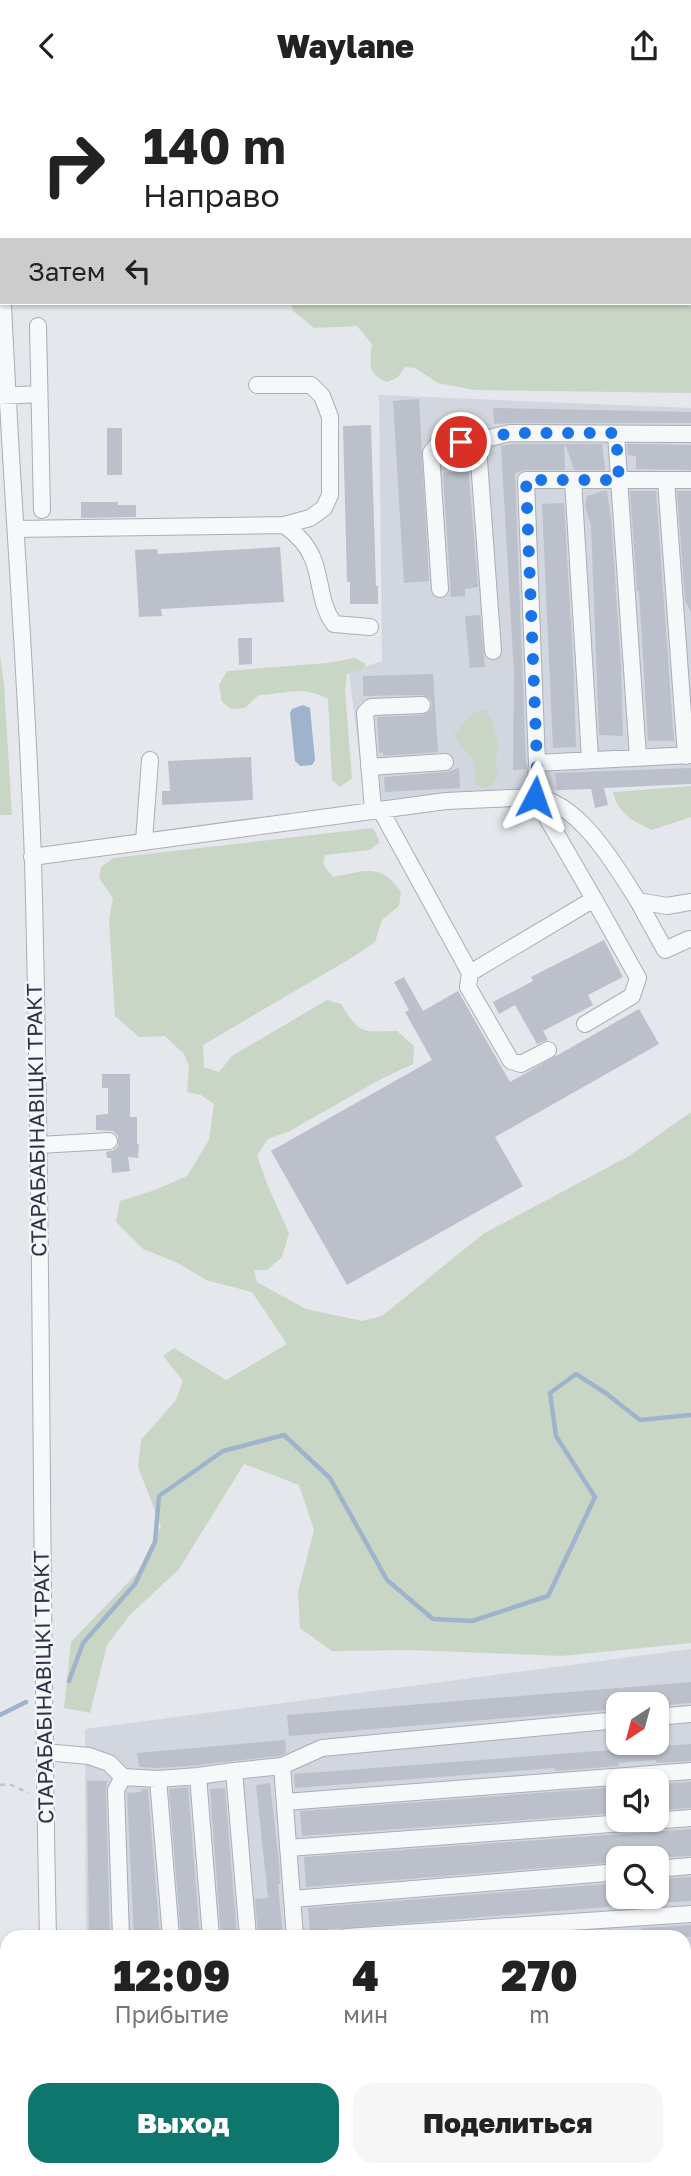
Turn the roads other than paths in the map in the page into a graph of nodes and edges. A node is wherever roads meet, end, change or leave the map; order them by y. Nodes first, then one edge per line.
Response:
1 (3, 305) edge
2 (38, 326) dead end
3 (257, 385) dead end
4 (39, 394) junction
5 (3, 395) edge
6 (616, 433) junction
7 (691, 434) edge
8 (485, 439) junction
9 (573, 479) junction
10 (619, 480) junction
11 (666, 480) junction
12 (691, 480) edge
13 (41, 510) dead end
14 (284, 525) junction
15 (16, 529) junction
16 (440, 589) dead end
17 (370, 627) dead end
18 (493, 651) dead end
19 (422, 705) dead end
20 (688, 756) edge
21 (638, 757) junction
22 (590, 759) junction
23 (150, 760) dead end
24 (444, 762) dead end
25 (537, 763) junction
26 (369, 767) junction
27 (535, 797) junction
28 (376, 810) junction
29 (144, 841) junction
30 (32, 857) junction
31 (594, 899) junction
32 (638, 901) junction
33 (691, 902) edge
34 (689, 939) dead end
35 (470, 973) junction
36 (584, 1024) dead end
37 (548, 1049) dead end
38 (109, 1141) dead end
39 (39, 1145) junction
40 (691, 1714) edge
41 (669, 1716) edge
42 (606, 1721) edge
43 (44, 1752) junction
44 (282, 1766) junction
45 (691, 1770) edge
46 (234, 1771) junction
47 (198, 1776) junction
48 (123, 1777) junction
49 (158, 1779) junction
50 (285, 1802) junction
51 (691, 1818) edge
52 (288, 1848) junction
53 (691, 1866) edge
54 (669, 1868) edge
55 (606, 1873) edge
56 (292, 1899) junction
57 (691, 1914) edge
58 (48, 1930) edge
59 (121, 1930) edge
60 (170, 1930) edge
61 (210, 1930) edge
62 (247, 1930) edge
63 (294, 1930) edge
64 (451, 1930) edge

1 - 5 street, СТАРАБАБІНАВІЦКІ ТРАКТ
2 - 4 street
3 - 14 street
4 - 5 street
4 - 13 street
5 - 15 street, СТАРАБАБІНАВІЦКІ ТРАКТ
6 - 7 street
6 - 8 street
6 - 10 street
8 - 16 street
8 - 18 street
9 - 10 street
9 - 22 street
9 - 25 street
10 - 11 street
10 - 21 street
11 - 12 street
11 - 20 street
14 - 15 street
14 - 17 street
15 - 30 street, СТАРАБАБІНАВІЦКІ ТРАКТ
19 - 26 street
20 - 21 street
21 - 22 street
22 - 25 street
23 - 29 street
24 - 26 street
25 - 27 street
26 - 28 street
27 - 28 street
27 - 31 street
27 - 32 street
28 - 29 street
28 - 35 street
29 - 30 street
30 - 39 street, СТАРАБАБІНАВІЦКІ ТРАКТ
31 - 35 street
31 - 36 street
32 - 33 street
32 - 34 street
35 - 37 street
38 - 39 street
39 - 43 street, СТАРАБАБІНАВІЦКІ ТРАКТ
40 - 41 street
42 - 44 street
43 - 48 street
43 - 58 street, СТАРАБАБІНАВІЦКІ ТРАКТ
44 - 46 street
44 - 50 street
45 - 50 street
46 - 47 street
46 - 62 street
47 - 49 street
47 - 61 street
48 - 49 street
48 - 59 street
49 - 60 street
50 - 52 street
51 - 52 street
52 - 56 street
53 - 54 street
55 - 56 street
56 - 63 street
57 - 64 street

